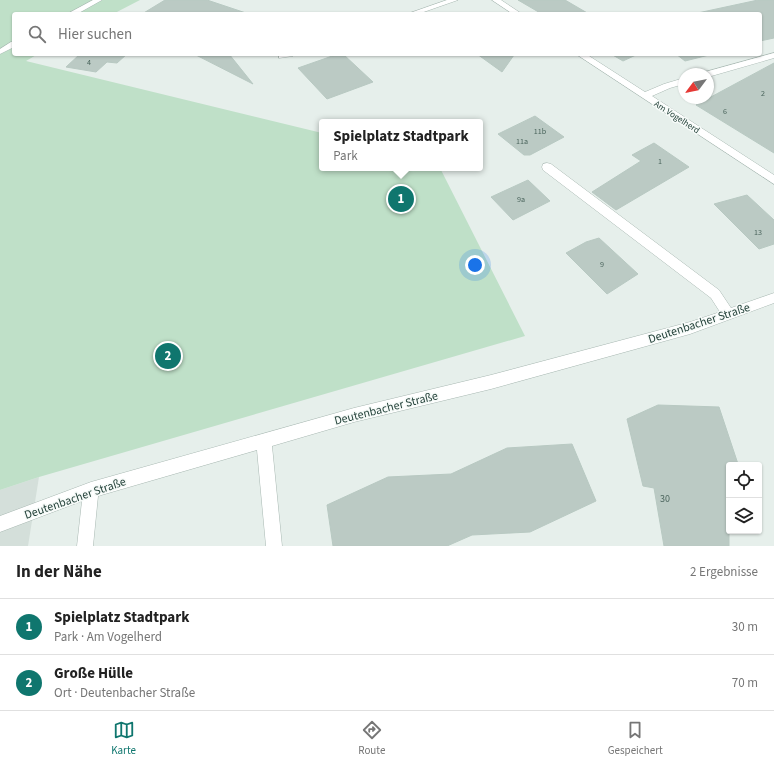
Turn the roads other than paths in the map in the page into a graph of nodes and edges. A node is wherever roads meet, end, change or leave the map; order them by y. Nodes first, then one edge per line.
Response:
1 (98, 0) edge
2 (454, 0) edge
3 (496, 0) edge
4 (75, 12) edge
5 (417, 12) edge
6 (515, 12) edge
7 (12, 45) edge
8 (0, 52) edge
9 (774, 55) edge
10 (583, 56) edge
11 (714, 72) edge
12 (678, 83) edge
13 (645, 96) junction
14 (547, 167) dead end
15 (774, 180) edge
16 (774, 298) edge
17 (729, 315) junction
18 (264, 441) junction
19 (91, 490) junction
20 (0, 524) edge
21 (85, 546) edge
22 (274, 546) edge

1 - 4 street
2 - 5 street
3 - 6 street
7 - 8 street
9 - 11 street
10 - 13 street, Am Vogelherd
12 - 13 street
13 - 15 street, Am Vogelherd
14 - 17 street
16 - 17 street, Deutenbacher Straße
17 - 18 street, Deutenbacher Straße
18 - 19 street, Deutenbacher Straße
18 - 22 street
19 - 20 street, Deutenbacher Straße
19 - 21 street

